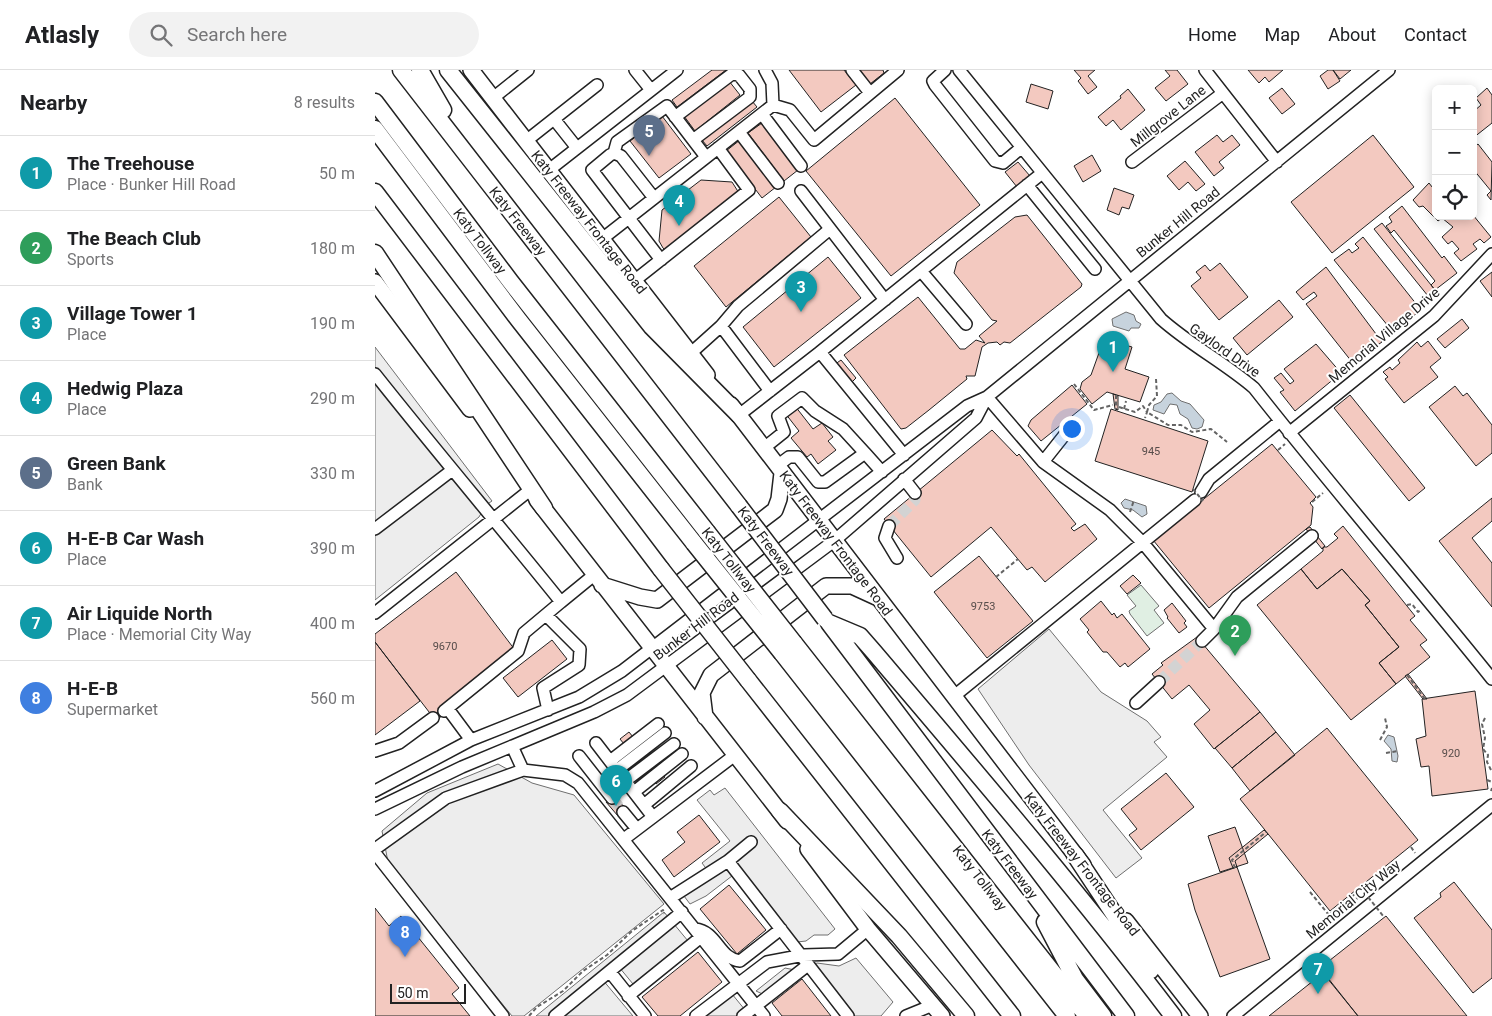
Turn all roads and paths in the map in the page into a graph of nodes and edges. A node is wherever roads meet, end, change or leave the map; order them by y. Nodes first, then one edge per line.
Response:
1 (401, 70) edge
2 (420, 70) edge
3 (448, 70) edge
4 (528, 70) edge
5 (635, 70) edge
6 (677, 70) edge
7 (765, 70) edge
8 (852, 70) edge
9 (945, 70) edge
10 (959, 70) edge
11 (1205, 70) edge
12 (1389, 70) edge
13 (893, 71) edge
14 (475, 72) edge
15 (597, 85) dead end
16 (651, 90) junction
17 (870, 93) junction
18 (1223, 93) junction
19 (493, 98) junction
20 (375, 102) edge
21 (773, 105) junction
22 (761, 114) junction
23 (675, 117) junction
24 (554, 119) junction
25 (375, 129) edge
26 (739, 132) junction
27 (693, 140) junction
28 (526, 141) junction
29 (577, 148) junction
30 (717, 148) junction
31 (1021, 148) junction
32 (617, 154) junction
33 (706, 157) junction
34 (1132, 162) dead end
35 (1277, 162) junction
36 (474, 164) junction
37 (801, 166) dead end
38 (549, 170) junction
39 (1041, 174) junction
40 (778, 183) dead end
41 (1027, 185) junction
42 (801, 191) dead end
43 (375, 192) edge
44 (654, 198) junction
45 (629, 217) junction
46 (830, 228) junction
47 (602, 239) junction
48 (375, 253) edge
49 (1492, 254) edge
50 (661, 260) junction
51 (1095, 269) dead end
52 (921, 270) junction
53 (635, 281) junction
54 (375, 282) edge
55 (1129, 282) junction
56 (380, 298) edge
57 (885, 300) junction
58 (966, 324) dead end
59 (721, 326) junction
60 (820, 352) junction
61 (691, 353) junction
62 (375, 374) edge
63 (1156, 379) dead end
64 (1074, 384) dead end
65 (770, 391) junction
66 (1116, 395) dead end
67 (987, 397) junction
68 (1127, 401) dead end
69 (1113, 406) dead end
70 (1119, 407) dead end
71 (1116, 409) dead end
72 (1124, 409) junction
73 (1147, 412) junction
74 (739, 415) junction
75 (1145, 418) dead end
76 (1280, 420) junction
77 (1070, 428) dead end
78 (1289, 433) junction
79 (1227, 442) dead end
80 (1285, 444) dead end
81 (764, 448) junction
82 (1278, 450) dead end
83 (865, 453) junction
84 (904, 455) junction
85 (1043, 462) junction
86 (780, 469) junction
87 (451, 471) junction
88 (882, 472) junction
89 (903, 479) junction
90 (530, 490) junction
91 (915, 493) dead end
92 (1323, 493) dead end
93 (1134, 500) dead end
94 (1312, 502) dead end
95 (544, 508) junction
96 (1130, 512) dead end
97 (494, 519) junction
98 (819, 521) junction
99 (889, 526) dead end
100 (375, 529) edge
101 (1312, 536) dead end
102 (834, 541) junction
103 (1143, 543) junction
104 (897, 558) dead end
105 (1018, 559) dead end
106 (996, 577) dead end
107 (598, 580) junction
108 (877, 598) junction
109 (561, 602) junction
110 (1407, 605) dead end
111 (1421, 610) dead end
112 (375, 613) edge
113 (546, 614) junction
114 (827, 621) junction
115 (1214, 630) junction
116 (1203, 641) tunnel mouth
117 (651, 648) junction
118 (788, 648) junction
119 (666, 667) junction
120 (1407, 675) dead end
121 (1492, 679) edge
122 (1159, 682) tunnel mouth
123 (953, 697) junction
124 (1425, 699) dead end
125 (1136, 703) dead end
126 (548, 710) junction
127 (705, 717) junction
128 (433, 718) dead end
129 (1385, 718) dead end
130 (1485, 718) dead end
131 (662, 728) dead end
132 (471, 740) junction
133 (1380, 740) dead end
134 (596, 743) dead end
135 (674, 744) dead end
136 (512, 746) junction
137 (375, 751) edge
138 (1398, 751) dead end
139 (1386, 753) dead end
140 (682, 754) dead end
141 (735, 755) junction
142 (579, 756) dead end
143 (613, 765) junction
144 (691, 766) dead end
145 (523, 770) junction
146 (1492, 772) edge
147 (1487, 780) dead end
148 (625, 781) junction
149 (1492, 782) edge
150 (375, 790) edge
151 (634, 792) junction
152 (612, 798) tunnel mouth
153 (1492, 804) edge
154 (644, 805) junction
155 (375, 809) edge
156 (780, 811) junction
157 (623, 812) tunnel mouth
158 (653, 817) junction
159 (637, 829) junction
160 (1266, 832) dead end
161 (624, 840) junction
162 (751, 842) dead end
163 (1411, 847) dead end
164 (375, 849) edge
165 (375, 853) edge
166 (1415, 853) dead end
167 (1075, 855) junction
168 (728, 860) junction
169 (1235, 868) dead end
170 (902, 876) junction
171 (1026, 885) junction
172 (1360, 887) dead end
173 (1310, 892) dead end
174 (670, 898) junction
175 (1358, 899) dead end
176 (681, 912) junction
177 (1384, 917) dead end
178 (937, 920) junction
179 (667, 924) junction
180 (781, 929) junction
181 (868, 929) junction
182 (698, 933) junction
183 (801, 956) junction
184 (808, 965) junction
185 (610, 972) junction
186 (738, 983) junction
187 (628, 996) junction
188 (756, 1006) junction
189 (937, 1010) edge
190 (503, 1016) edge
191 (529, 1016) edge
192 (555, 1016) edge
193 (645, 1016) edge
194 (696, 1016) edge
195 (743, 1016) edge
196 (764, 1016) edge
197 (848, 1016) edge
198 (906, 1016) edge
199 (966, 1016) edge
200 (999, 1016) edge
201 (1012, 1016) edge
202 (1020, 1016) edge
203 (1067, 1016) edge
204 (1087, 1016) edge
205 (1103, 1016) edge
206 (1127, 1016) edge
207 (1173, 1016) edge
208 (1181, 1016) edge
209 (1201, 1016) edge
210 (1233, 1016) edge

1 - 36 highway, Katy Freeway
2 - 36 highway
3 - 74 highway
4 - 19 street
5 - 16 street
6 - 16 street
7 - 21 street
8 - 17 street
9 - 31 street
10 - 31 street, Gaylord Drive
11 - 18 street
12 - 35 street, Bunker Hill Road
13 - 17 street
14 - 19 main road, Katy Freeway Frontage Road
15 - 24 street
16 - 29 street
17 - 21 street
18 - 34 street, Millgrove Lane
18 - 35 street
19 - 28 main road, Katy Freeway Frontage Road
20 - 118 highway, Katy Tollway, bridge
21 - 22 street
22 - 26 street
22 - 37 street
23 - 27 street
23 - 27 street
23 - 32 street
24 - 28 street
24 - 29 street
25 - 118 highway, Katy Tollway, bridge
26 - 30 street
26 - 40 street
27 - 33 street
28 - 38 main road, Katy Freeway Frontage Road
29 - 38 street
30 - 33 street
30 - 50 street
31 - 39 street, Gaylord Drive
32 - 44 street
32 - 45 street
33 - 44 street
35 - 55 street, Bunker Hill Road
36 - 114 highway, Katy Freeway, bridge
38 - 47 main road, Katy Freeway Frontage Road
39 - 41 street
39 - 55 street, Gaylord Drive
41 - 51 street
41 - 52 street
42 - 46 street
43 - 170 highway, bridge
44 - 45 street
45 - 47 street
45 - 50 street
46 - 57 street
46 - 59 street
47 - 53 main road, Katy Freeway Frontage Road
48 - 95 highway
49 - 78 street, Memorial Village Drive
50 - 53 street
52 - 57 street
52 - 58 street
53 - 61 main road, Katy Freeway Frontage Road
54 - 56 main road
55 - 67 street, Bunker Hill Road
55 - 76 street, Gaylord Drive
56 - 90 main road
57 - 60 street
59 - 61 street
59 - 65 street
60 - 65 street
60 - 84 street
61 - 74 main road, Katy Freeway Frontage Road
62 - 87 street
63 - 73 path
64 - 69 path
65 - 74 street
66 - 71 path, bridge
67 - 84 street, Bunker Hill Road
67 - 85 street
67 - 89 street, Bunker Hill Road
68 - 72 path
70 - 72 path
72 - 73 path
73 - 75 path
73 - 79 path
74 - 81 main road, Katy Freeway Frontage Road
76 - 78 street, Gaylord Drive
76 - 103 street
77 - 85 street
78 - 121 street, Gaylord Drive
80 - 82 path
81 - 83 street
81 - 86 main road, Katy Freeway Frontage Road
83 - 86 street
83 - 88 street
84 - 88 street, Bunker Hill Road
85 - 103 street
86 - 98 main road, Katy Freeway Frontage Road
86 - 107 main road
87 - 97 street
87 - 100 street
88 - 98 street, Bunker Hill Road
89 - 91 street
89 - 102 street, Bunker Hill Road
90 - 95 main road
90 - 97 street
92 - 94 path
93 - 96 path
95 - 107 main road
97 - 109 street
97 - 112 street
98 - 102 main road, Katy Freeway Frontage Road
98 - 117 street, Bunker Hill Road
99 - 104 street
101 - 115 street
102 - 108 main road, Katy Freeway Frontage Road
102 - 119 street, Bunker Hill Road
103 - 115 street
103 - 123 street
105 - 106 path
107 - 109 street
107 - 117 main road
108 - 123 main road, Katy Freeway Frontage Road
108 - 127 main road
109 - 113 street
110 - 111 path
113 - 126 street
113 - 132 street
114 - 171 highway, Katy Freeway
114 - 207 highway
115 - 116 street
117 - 119 main road
117 - 126 street, Bunker Hill Road
118 - 203 highway, Katy Tollway
118 - 204 highway, Katy Tollway
119 - 127 main road
119 - 136 street, Bunker Hill Road
120 - 124 path
122 - 125 street
123 - 167 main road, Katy Freeway Frontage Road
126 - 132 street, Bunker Hill Road
127 - 141 main road
128 - 137 street
129 - 133 path
130 - 146 path
131 - 143 street
132 - 150 street, Bunker Hill Road
134 - 143 street
135 - 148 street
136 - 145 street
136 - 155 street, Bunker Hill Road
138 - 139 path
140 - 151 street
141 - 156 main road
141 - 158 street
142 - 152 street
143 - 148 street
144 - 154 street
145 - 161 street
145 - 164 street
147 - 149 path
148 - 151 street
151 - 154 street
153 - 210 street, Memorial City Way
154 - 158 street
156 - 181 main road
156 - 199 highway
157 - 159 street
158 - 159 street
159 - 161 street
160 - 169 path
161 - 174 street
162 - 168 street
163 - 166 path
165 - 190 street
167 - 208 highway
167 - 209 main road, Katy Freeway Frontage Road
168 - 174 street
168 - 180 street
170 - 178 highway
170 - 200 highway
171 - 205 highway
171 - 206 highway, Katy Freeway
172 - 177 path, bridge
173 - 175 path
174 - 176 street
176 - 179 street
176 - 182 street
178 - 201 highway
178 - 202 highway
179 - 185 street
179 - 191 path
180 - 182 street
180 - 183 street
181 - 183 street
181 - 189 main road
182 - 186 street
182 - 187 street
183 - 184 street
183 - 186 street
184 - 188 street
184 - 197 street
185 - 187 street
185 - 192 street
186 - 188 street
186 - 194 street
187 - 193 street
188 - 195 street
188 - 196 street
189 - 198 street

